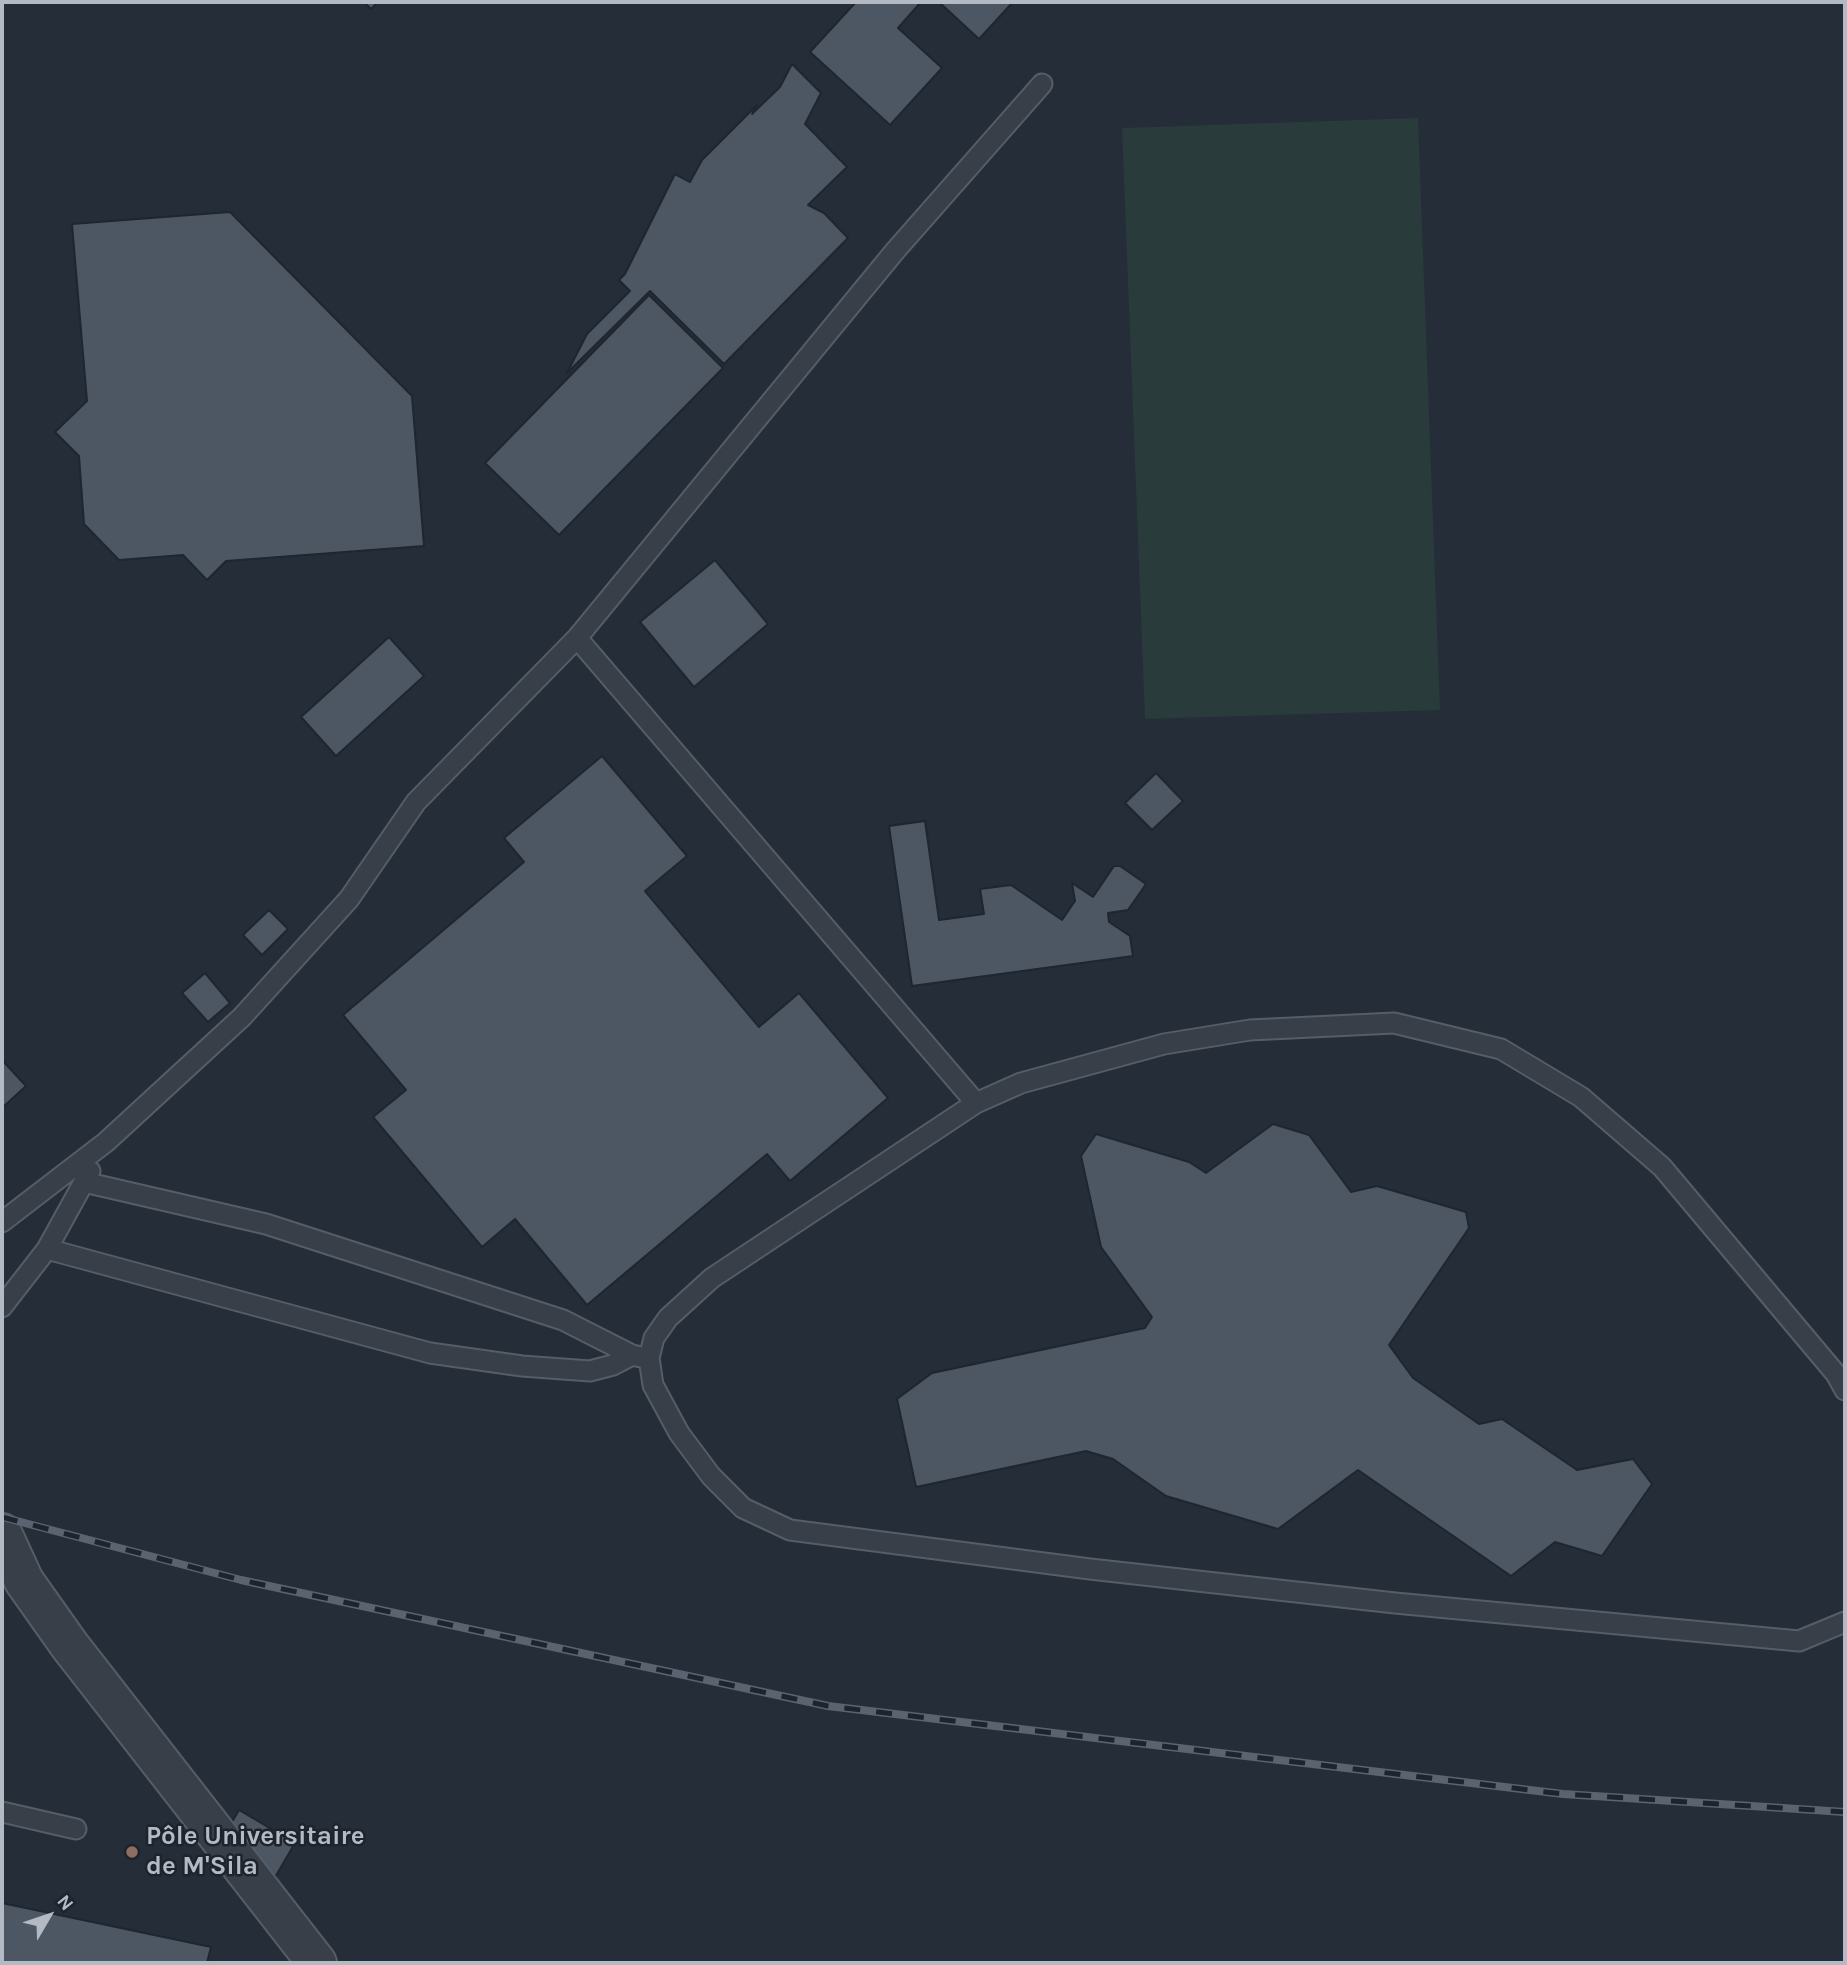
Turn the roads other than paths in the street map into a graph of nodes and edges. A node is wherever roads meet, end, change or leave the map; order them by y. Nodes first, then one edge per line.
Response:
1 (1042, 84) dead end
2 (577, 638) junction
3 (976, 1103) junction
4 (106, 1142) junction
5 (84, 1182) junction
6 (2, 1222) edge
7 (47, 1249) junction
8 (2, 1307) edge
9 (641, 1357) junction
10 (1842, 1378) edge
11 (2, 1533) edge
12 (1845, 1622) edge
13 (2, 1812) edge
14 (76, 1829) dead end
15 (317, 1963) edge

1 - 2 lane
2 - 3 lane
2 - 4 lane
3 - 9 lane
3 - 10 lane
4 - 5 lane
4 - 6 lane
5 - 7 lane
5 - 9 lane
7 - 8 lane
7 - 9 lane
9 - 12 lane
11 - 15 street
13 - 14 lane

